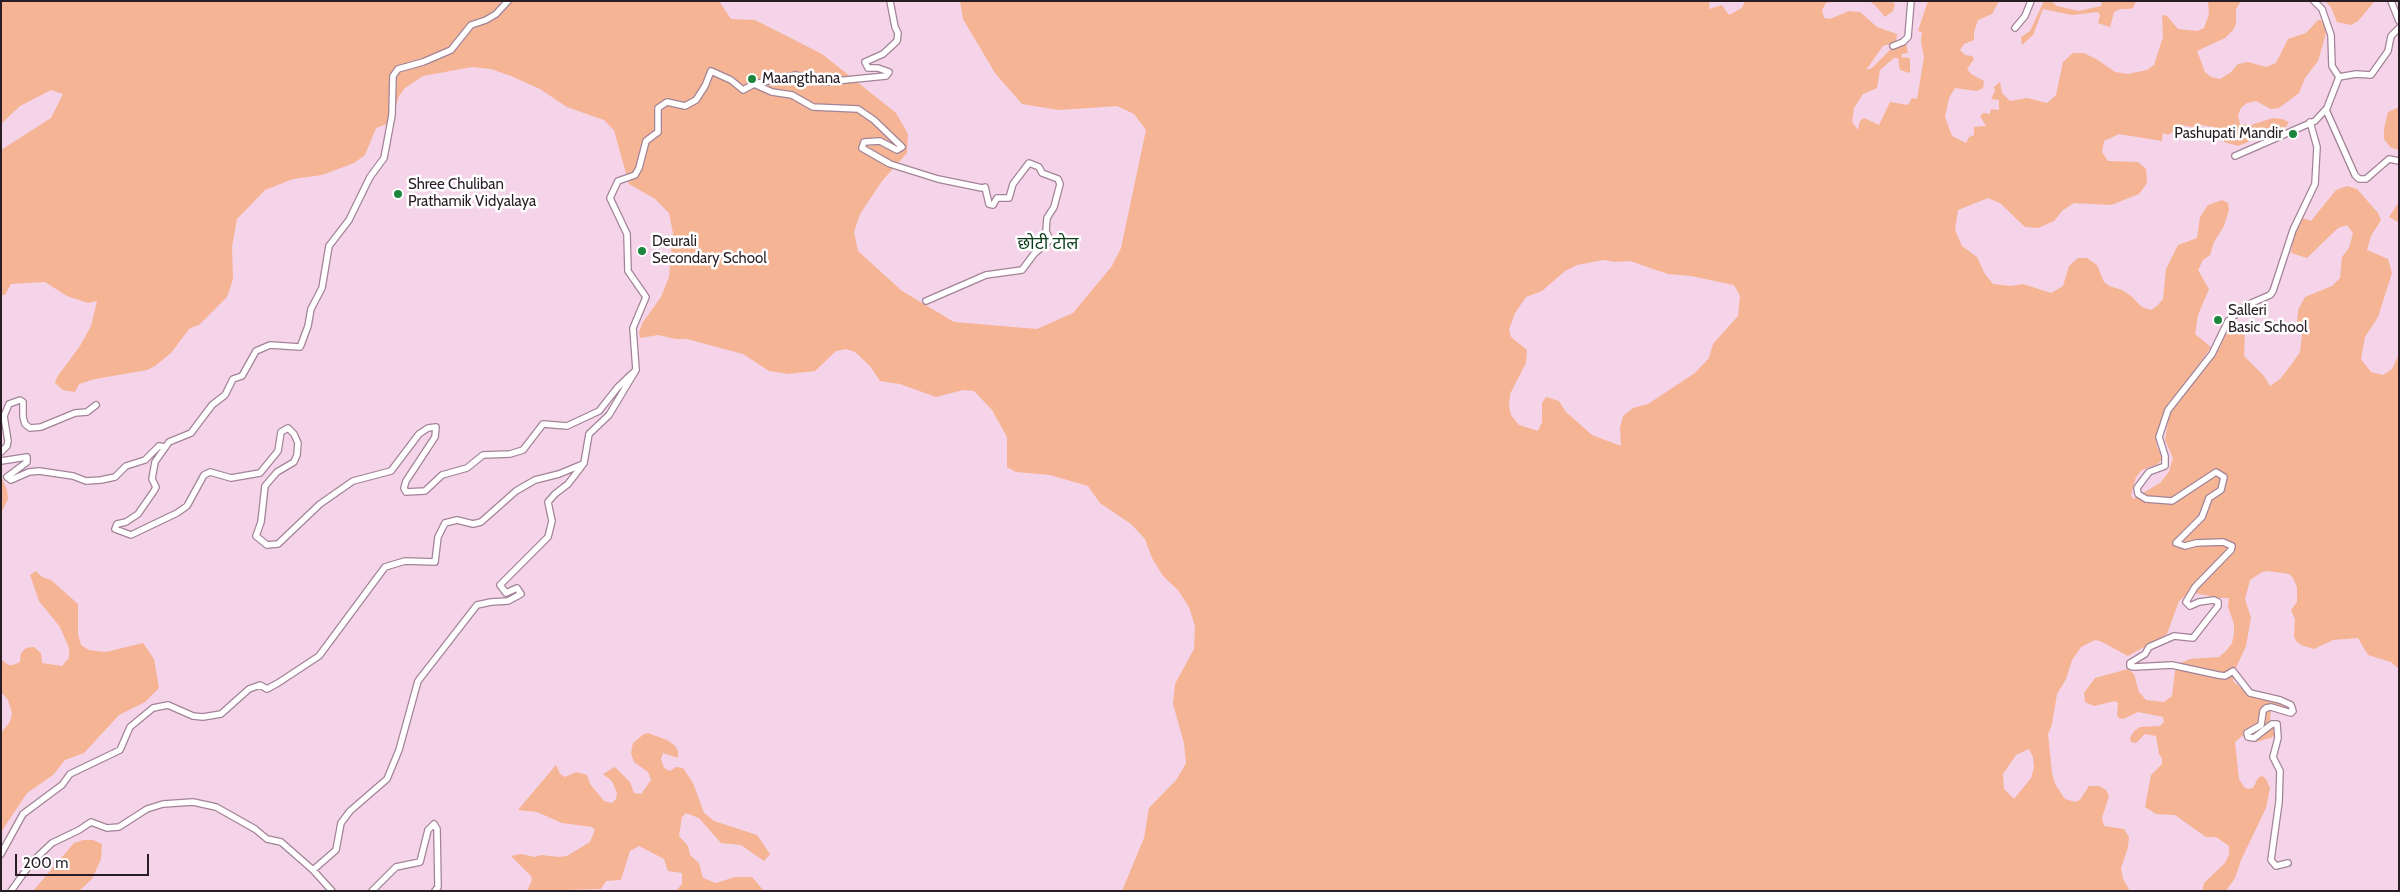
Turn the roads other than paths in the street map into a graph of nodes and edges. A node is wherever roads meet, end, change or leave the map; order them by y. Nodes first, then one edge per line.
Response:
1 (508, 1) edge
2 (890, 1) edge
3 (1911, 1) edge
4 (2030, 1) edge
5 (2314, 1) edge
6 (2391, 1) edge
7 (2399, 21) edge
8 (2016, 28) dead end
9 (2399, 28) edge
10 (1893, 46) dead end
11 (2339, 77) junction
12 (754, 84) junction
13 (2326, 110) junction
14 (2310, 122) junction
15 (2235, 156) dead end
16 (2399, 161) edge
17 (926, 301) dead end
18 (636, 370) junction
19 (96, 405) dead end
20 (165, 447) junction
21 (1, 452) edge
22 (1, 461) edge
23 (584, 463) junction
24 (1, 854) edge
25 (2288, 863) dead end
26 (313, 870) junction
27 (11, 891) edge
28 (332, 891) edge
29 (372, 891) edge
30 (435, 891) edge

1 - 20 street
2 - 12 street
3 - 10 street
4 - 8 street
5 - 11 street
6 - 7 street
9 - 11 street
11 - 13 street
12 - 17 street
12 - 18 street
13 - 14 street
13 - 16 street
14 - 15 street
14 - 25 street
18 - 20 street
18 - 23 street
19 - 21 street
20 - 22 street
23 - 24 street
23 - 26 street
26 - 27 street
26 - 28 street
29 - 30 street

